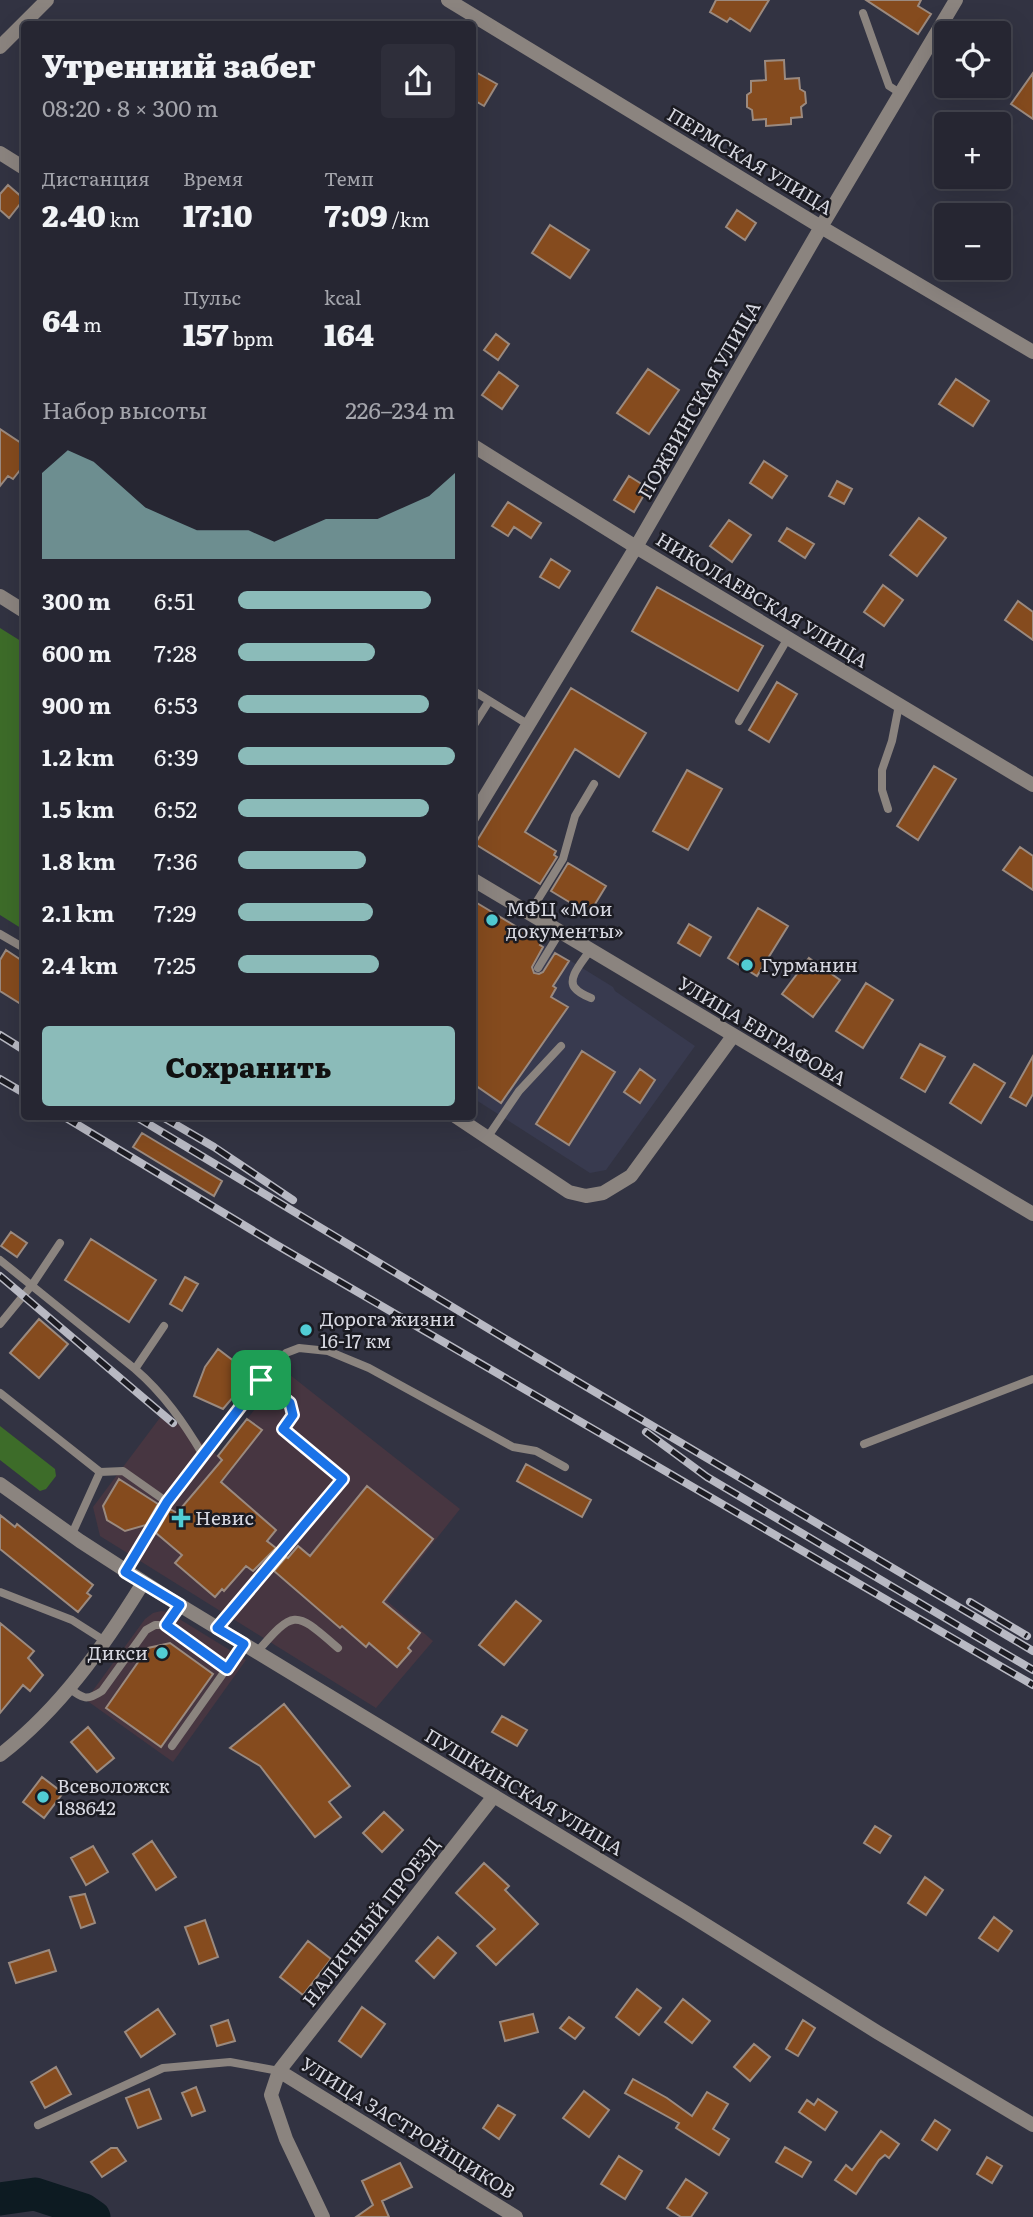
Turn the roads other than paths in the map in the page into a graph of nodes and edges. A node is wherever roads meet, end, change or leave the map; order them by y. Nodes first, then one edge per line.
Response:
1 (47, 0) edge
2 (447, 0) edge
3 (956, 0) edge
4 (863, 13) dead end
5 (26, 21) edge
6 (21, 26) edge
7 (0, 47) edge
8 (900, 93) junction
9 (0, 153) edge
10 (21, 166) edge
11 (821, 227) junction
12 (1033, 352) edge
13 (476, 448) edge
14 (635, 547) junction
15 (0, 596) edge
16 (21, 609) edge
17 (788, 638) junction
18 (476, 693) edge
19 (489, 701) junction
20 (899, 705) junction
21 (739, 721) dead end
22 (476, 722) edge
23 (528, 725) junction
24 (594, 784) dead end
25 (1033, 785) edge
26 (888, 809) dead end
27 (476, 811) edge
28 (476, 881) edge
29 (529, 914) junction
30 (560, 932) junction
31 (0, 934) edge
32 (21, 946) edge
33 (590, 950) junction
34 (538, 968) dead end
35 (591, 998) dead end
36 (733, 1036) junction
37 (561, 1046) dead end
38 (461, 1120) edge
39 (487, 1138) junction
40 (1033, 1214) edge
41 (60, 1243) dead end
42 (0, 1260) edge
43 (32, 1285) junction
44 (0, 1324) edge
45 (164, 1326) dead end
46 (135, 1369) junction
47 (261, 1380) junction
48 (1033, 1380) edge
49 (0, 1393) edge
50 (864, 1444) dead end
51 (203, 1455) junction
52 (565, 1467) dead end
53 (100, 1472) junction
54 (0, 1484) edge
55 (167, 1502) junction
56 (71, 1535) junction
57 (125, 1572) junction
58 (143, 1583) junction
59 (0, 1592) edge
60 (180, 1605) junction
61 (166, 1625) junction
62 (217, 1628) junction
63 (105, 1641) junction
64 (251, 1648) junction
65 (338, 1648) dead end
66 (227, 1669) junction
67 (69, 1688) junction
68 (172, 1746) dead end
69 (0, 1755) edge
70 (494, 1796) junction
71 (279, 2071) junction
72 (1033, 2124) edge
73 (38, 2125) dead end
74 (323, 2217) edge
75 (516, 2217) edge

1 - 5 street
2 - 11 street, ПЕРМСКАЯ УЛИЦА
3 - 8 street, ПОЖВИНСКАЯ УЛИЦА
4 - 8 lane
6 - 7 street
8 - 11 street, ПОЖВИНСКАЯ УЛИЦА
9 - 10 street
11 - 12 street, ПЕРМСКАЯ УЛИЦА
11 - 14 street, ПОЖВИНСКАЯ УЛИЦА
13 - 14 street, НИКОЛАЕВСКАЯ УЛИЦА
14 - 17 street, НИКОЛАЕВСКАЯ УЛИЦА
14 - 23 street, ПОЖВИНСКАЯ УЛИЦА
15 - 16 street
17 - 20 street, НИКОЛАЕВСКАЯ УЛИЦА
17 - 21 lane
18 - 19 lane
19 - 22 lane
19 - 23 lane
20 - 25 street, НИКОЛАЕВСКАЯ УЛИЦА
20 - 26 lane
23 - 27 street, ПОЖВИНСКАЯ УЛИЦА
24 - 29 lane
28 - 29 street, УЛИЦА ЕВГРАФОВА
29 - 30 street, УЛИЦА ЕВГРАФОВА
30 - 33 street, УЛИЦА ЕВГРАФОВА
30 - 34 lane
31 - 32 lane
33 - 35 lane
33 - 36 street, УЛИЦА ЕВГРАФОВА
36 - 39 street
36 - 40 street, УЛИЦА ЕВГРАФОВА
37 - 39 lane
38 - 39 street
41 - 43 lane
42 - 43 lane
43 - 44 lane
43 - 46 lane
45 - 46 lane
46 - 51 lane
47 - 51 lane
47 - 52 lane
47 - 62 lane
48 - 50 lane
49 - 53 lane
51 - 55 lane
53 - 55 lane
53 - 56 lane
54 - 56 street, ПУШКИНСКАЯ УЛИЦА
55 - 57 lane
56 - 57 street, ПУШКИНСКАЯ УЛИЦА
57 - 58 street, ПУШКИНСКАЯ УЛИЦА
58 - 60 street, ПУШКИНСКАЯ УЛИЦА
58 - 63 street
59 - 63 lane
60 - 61 lane
60 - 62 street, ПУШКИНСКАЯ УЛИЦА
61 - 66 lane
61 - 67 lane
62 - 64 street, ПУШКИНСКАЯ УЛИЦА
63 - 67 street
64 - 65 lane
64 - 66 lane
64 - 70 street, ПУШКИНСКАЯ УЛИЦА
66 - 68 lane
67 - 69 street
70 - 71 street, НАЛИЧНЫЙ ПРОЕЗД
70 - 72 street, ПУШКИНСКАЯ УЛИЦА
71 - 73 lane
71 - 74 street
71 - 75 street, УЛИЦА ЗАСТРОЙЩИКОВ

